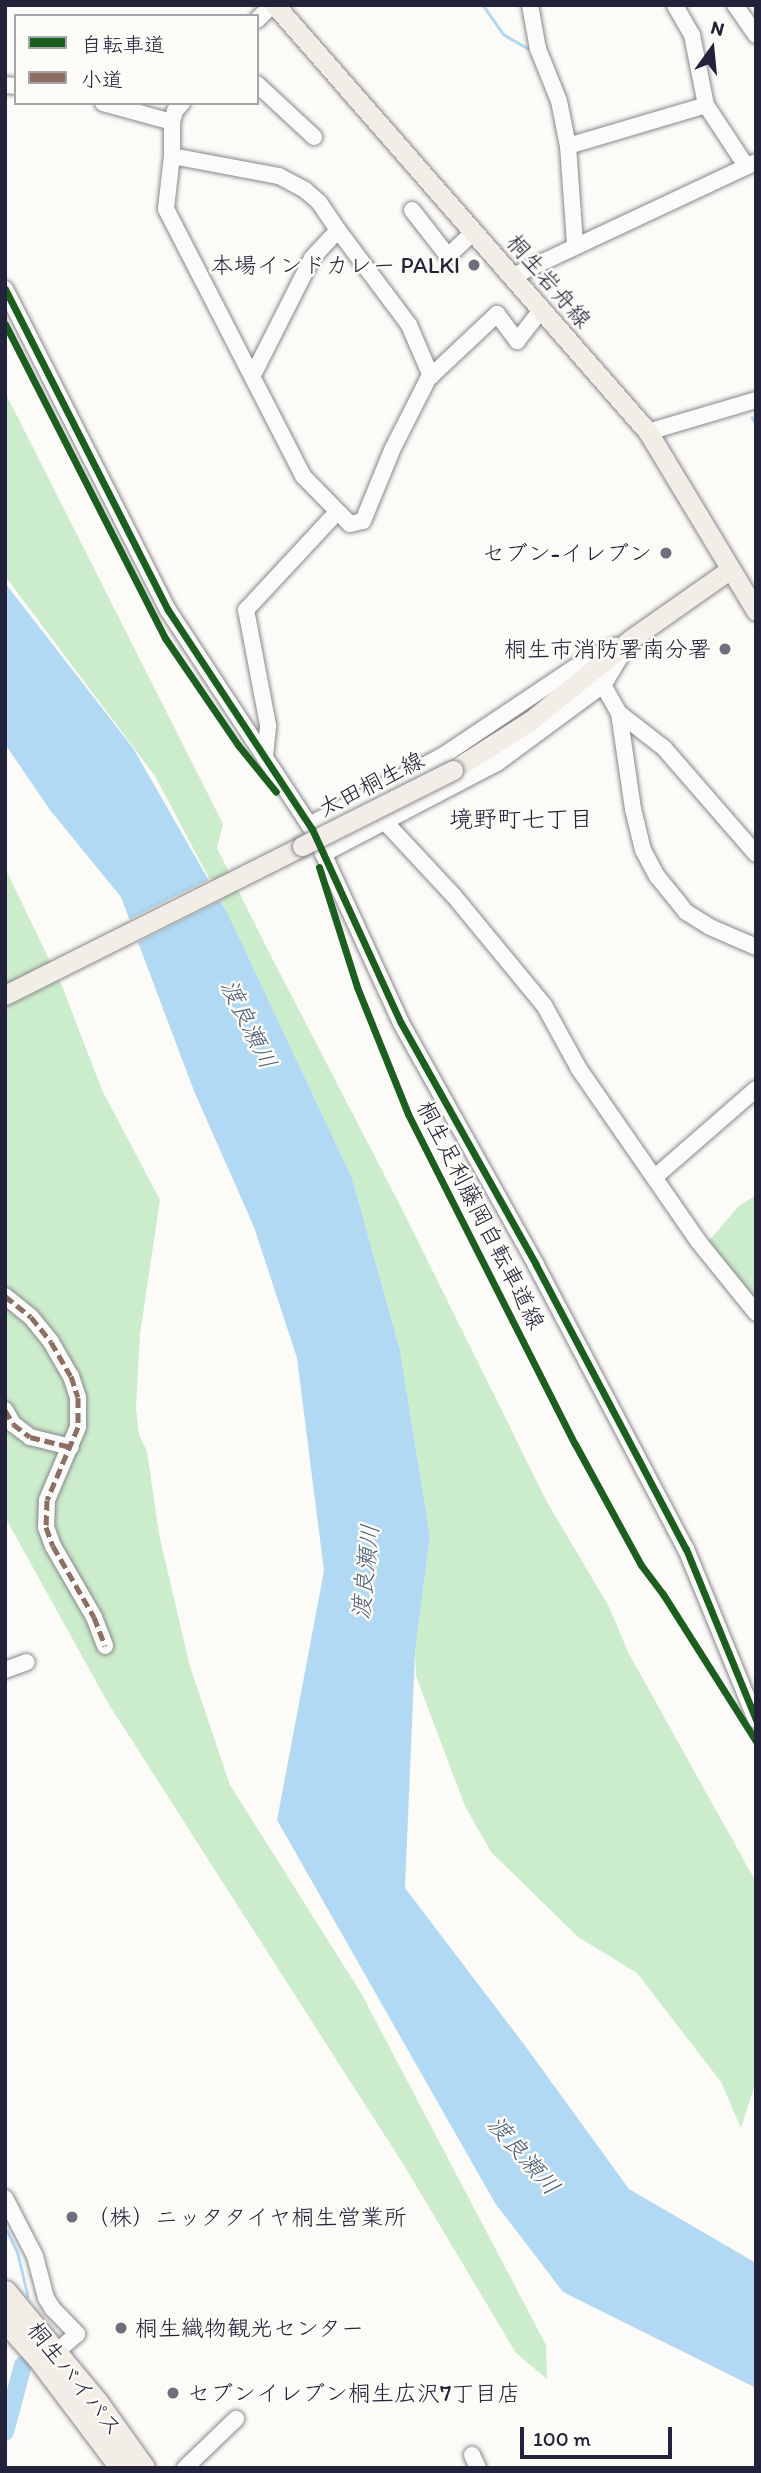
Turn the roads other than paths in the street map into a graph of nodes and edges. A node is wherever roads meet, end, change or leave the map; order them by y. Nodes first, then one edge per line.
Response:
1 (273, 5) edge
2 (675, 5) edge
3 (735, 5) edge
4 (533, 7) edge
5 (259, 18) edge
6 (756, 35) edge
7 (259, 86) edge
8 (110, 105) edge
9 (180, 105) edge
10 (706, 105) junction
11 (172, 122) junction
12 (314, 137) dead end
13 (568, 146) junction
14 (172, 156) junction
15 (751, 164) edge
16 (412, 211) dead end
17 (338, 230) junction
18 (474, 232) junction
19 (575, 244) junction
20 (513, 276) junction
21 (5, 289) edge
22 (542, 309) junction
23 (253, 375) junction
24 (431, 376) junction
25 (756, 400) edge
26 (648, 432) junction
27 (337, 512) junction
28 (729, 570) junction
29 (756, 611) edge
30 (594, 672) junction
31 (619, 713) junction
32 (265, 756) junction
33 (387, 824) junction
34 (308, 833) junction
35 (756, 854) edge
36 (756, 947) edge
37 (5, 995) edge
38 (756, 1089) edge
39 (654, 1177) junction
40 (5, 1296) edge
41 (756, 1313) edge
42 (5, 1409) edge
43 (71, 1447) junction
44 (105, 1646) dead end
45 (27, 1662) dead end
46 (5, 1670) edge
47 (756, 1720) edge
48 (8, 2208) edge
49 (5, 2292) edge
50 (5, 2320) edge
51 (56, 2352) junction
52 (236, 2418) dead end
53 (122, 2468) edge
54 (144, 2468) edge
55 (185, 2468) edge

1 - 5 street
1 - 18 main road, 桐生岩舟線
2 - 10 street
3 - 6 street
4 - 13 street
7 - 12 street
8 - 11 street
9 - 11 street
10 - 13 street
10 - 15 street
11 - 14 street
13 - 19 street
14 - 17 street
14 - 23 street
15 - 19 street
16 - 18 street
17 - 23 street
17 - 24 street
18 - 20 main road, 桐生岩舟線
19 - 20 street
20 - 22 main road, 桐生岩舟線
21 - 32 street
22 - 24 street
22 - 26 main road, 桐生岩舟線
23 - 27 street
24 - 27 street
25 - 26 street
26 - 28 main road, 桐生岩舟線
27 - 32 street
28 - 29 main road, 桐生岩舟線
28 - 30 main road, 太田桐生線
30 - 31 street
30 - 33 street
30 - 34 street
30 - 34 main road, 太田桐生線, bridge
31 - 35 street
31 - 36 street
32 - 34 street
33 - 39 street
33 - 47 street
34 - 37 main road, 太田桐生線
38 - 39 street
39 - 41 street
40 - 43 street
42 - 43 street
43 - 44 street
45 - 46 street
48 - 51 street
49 - 51 highway, 桐生バイパス
50 - 53 highway, 桐生バイパス
51 - 54 highway, 桐生バイパス
52 - 55 street

